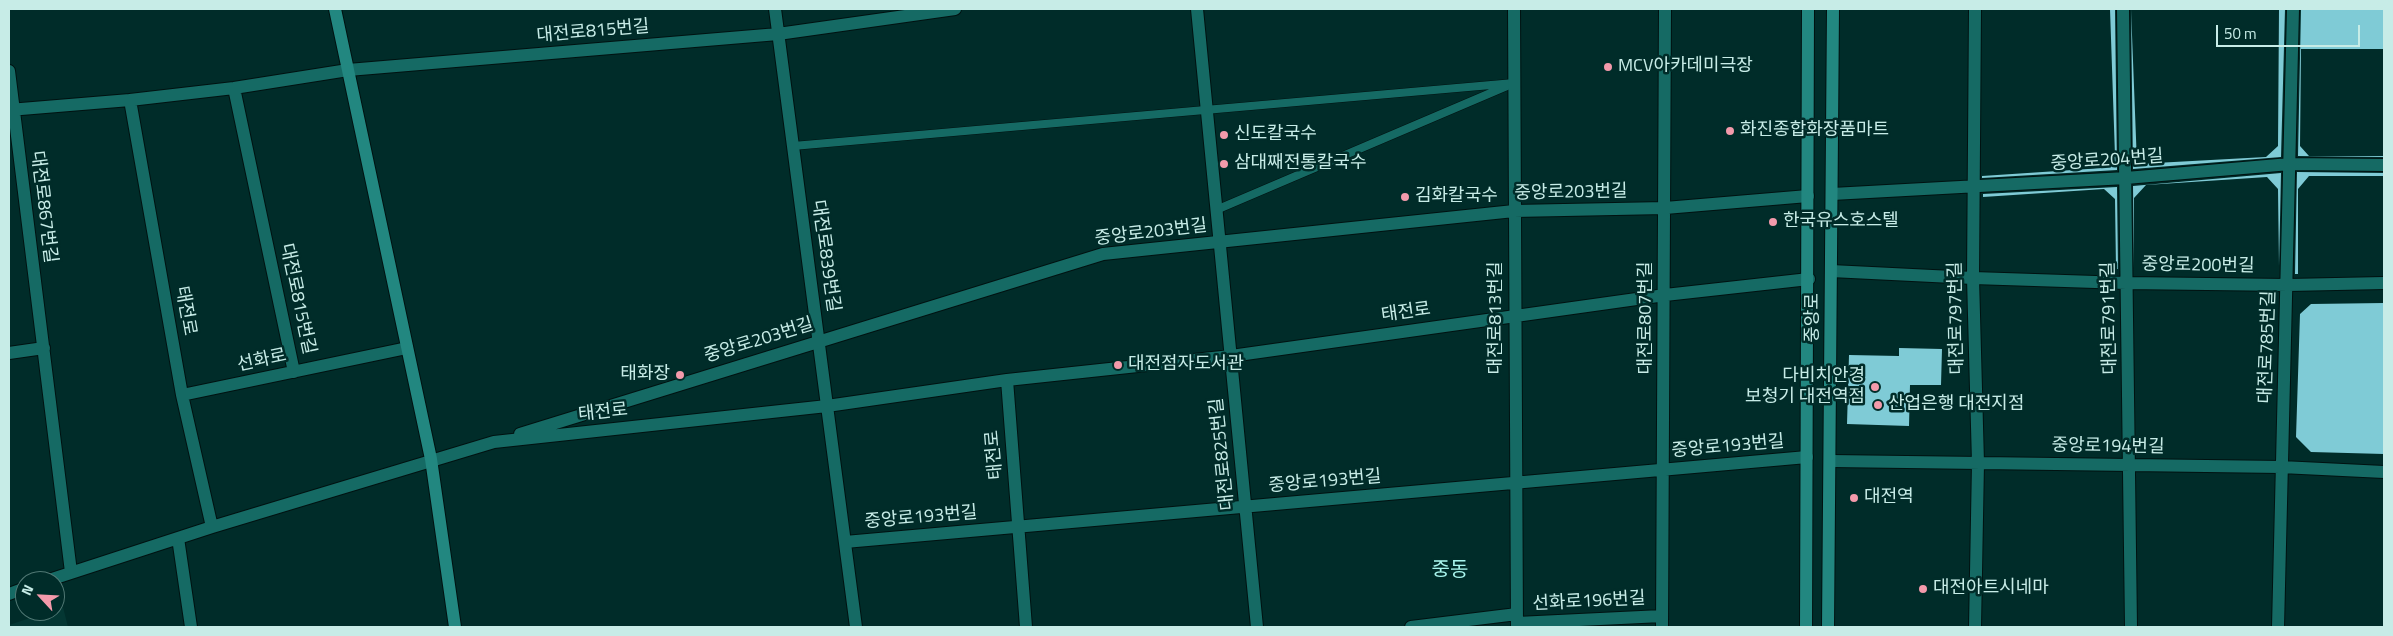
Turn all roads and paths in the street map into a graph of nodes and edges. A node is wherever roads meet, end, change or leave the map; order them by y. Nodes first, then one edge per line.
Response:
1 (335, 9) edge
2 (775, 9) edge
3 (955, 9) edge
4 (1197, 9) edge
5 (1514, 9) edge
6 (1665, 9) edge
7 (1808, 9) edge
8 (1833, 9) edge
9 (1975, 9) edge
10 (2123, 9) edge
11 (2293, 9) edge
12 (778, 34) junction
13 (348, 70) junction
14 (9, 71) edge
15 (1514, 84) junction
16 (234, 88) junction
17 (130, 100) junction
18 (11, 109) edge
19 (1207, 110) junction
20 (793, 146) junction
21 (2290, 164) junction
22 (2384, 165) edge
23 (2126, 178) junction
24 (1975, 185) junction
25 (1832, 194) junction
26 (1808, 196) junction
27 (1665, 208) junction
28 (1216, 210) junction
29 (1514, 211) junction
30 (1220, 243) junction
31 (1831, 271) junction
32 (1973, 278) junction
33 (1809, 279) junction
34 (2126, 283) junction
35 (2384, 283) edge
36 (2288, 285) junction
37 (1664, 295) junction
38 (1515, 315) junction
39 (818, 340) junction
40 (44, 348) junction
41 (408, 348) junction
42 (9, 353) edge
43 (1231, 356) junction
44 (294, 372) junction
45 (1007, 380) junction
46 (182, 395) junction
47 (827, 406) junction
48 (494, 442) junction
49 (1807, 457) junction
50 (431, 459) junction
51 (1831, 461) junction
52 (1978, 463) junction
53 (2130, 465) junction
54 (2281, 467) junction
55 (1663, 470) junction
56 (2384, 472) edge
57 (1516, 483) junction
58 (1245, 507) junction
59 (212, 526) junction
60 (1019, 527) junction
61 (178, 538) junction
62 (845, 542) junction
63 (71, 572) junction
64 (65, 574) edge
65 (1517, 621) edge
66 (1662, 622) edge
67 (191, 627) edge
68 (455, 627) edge
69 (856, 627) edge
70 (1026, 627) edge
71 (1257, 627) edge
72 (1411, 627) edge
73 (1806, 627) edge
74 (1828, 627) edge
75 (1976, 627) edge
76 (2131, 627) edge
77 (2278, 627) edge

1 - 13 main road
2 - 12 street, 대전로839번길
3 - 12 street, 대전로815번길
4 - 19 street, 대전로825번길
5 - 15 street, 대전로813번길
6 - 27 street, 대전로807번길
7 - 26 main road, 중앙로
8 - 25 main road, 중앙로
9 - 24 street, 대전로797번길
10 - 23 street, 대전로791번길
11 - 21 street, 대전로785번길
12 - 13 street, 대전로815번길
12 - 20 street, 대전로839번길
13 - 16 street, 대전로815번길
13 - 41 main road
14 - 18 street, 대전로867번길
15 - 19 lane
15 - 28 lane
15 - 29 street, 대전로813번길
16 - 17 street, 대전로815번길
16 - 44 street, 대전로815번길
17 - 18 street, 대전로815번길
17 - 46 street, 태전로
18 - 40 street, 대전로867번길
19 - 20 lane
19 - 28 street, 대전로825번길
20 - 39 street, 대전로839번길
21 - 22 street, 중앙로204번길
21 - 23 street, 중앙로204번길
21 - 36 street, 대전로785번길
23 - 24 street, 중앙로204번길
23 - 34 street, 대전로791번길
24 - 25 street, 중앙로204번길
24 - 32 street, 대전로797번길
25 - 31 main road, 중앙로
26 - 27 street, 중앙로203번길
26 - 33 main road, 중앙로
27 - 29 street, 중앙로203번길
27 - 37 street, 대전로807번길
28 - 30 street, 대전로825번길
29 - 30 street, 중앙로203번길
29 - 38 street, 대전로813번길
30 - 39 street, 중앙로203번길
30 - 43 street, 대전로825번길
31 - 32 street, 중앙로200번길
31 - 51 main road, 중앙로
32 - 34 street, 중앙로200번길
32 - 52 street, 대전로797번길
33 - 37 street, 태전로
33 - 49 main road, 중앙로
34 - 36 street, 중앙로200번길
34 - 53 street, 대전로791번길
35 - 36 street, 중앙로200번길
36 - 54 street, 대전로785번길
37 - 38 street, 태전로
37 - 55 street, 대전로807번길
38 - 43 street, 태전로
38 - 57 street, 대전로813번길
39 - 47 street, 대전로839번길
39 - 48 street, 중앙로203번길
40 - 42 street
40 - 63 street, 대전로867번길
41 - 44 street, 선화로
41 - 50 main road
43 - 45 street, 태전로
43 - 58 street, 대전로825번길
44 - 46 street, 선화로
45 - 47 street, 태전로
45 - 60 street, 태전로
46 - 59 street, 태전로
47 - 48 street, 태전로
47 - 62 street, 대전로839번길
48 - 50 street, 태전로
49 - 55 street, 중앙로193번길
49 - 73 main road, 중앙로
50 - 59 street, 태전로
50 - 68 main road
51 - 52 street, 중앙로194번길
51 - 74 main road, 중앙로
52 - 53 street, 중앙로194번길
52 - 75 street, 대전로797번길
53 - 54 street, 중앙로194번길
53 - 76 street, 대전로791번길
54 - 56 street, 중앙로194번길
54 - 77 street, 대전로785번길
55 - 57 street, 중앙로193번길
55 - 66 street, 대전로807번길
57 - 58 street, 중앙로193번길
57 - 65 street, 대전로813번길
58 - 60 street, 중앙로193번길
58 - 71 street, 대전로825번길
59 - 61 street, 태전로
60 - 62 street, 중앙로193번길
60 - 70 street
61 - 63 street, 태전로
61 - 67 street
62 - 69 street, 대전로839번길
63 - 64 street, 태전로
65 - 66 street, 선화로196번길
65 - 72 street, 선화로196번길

